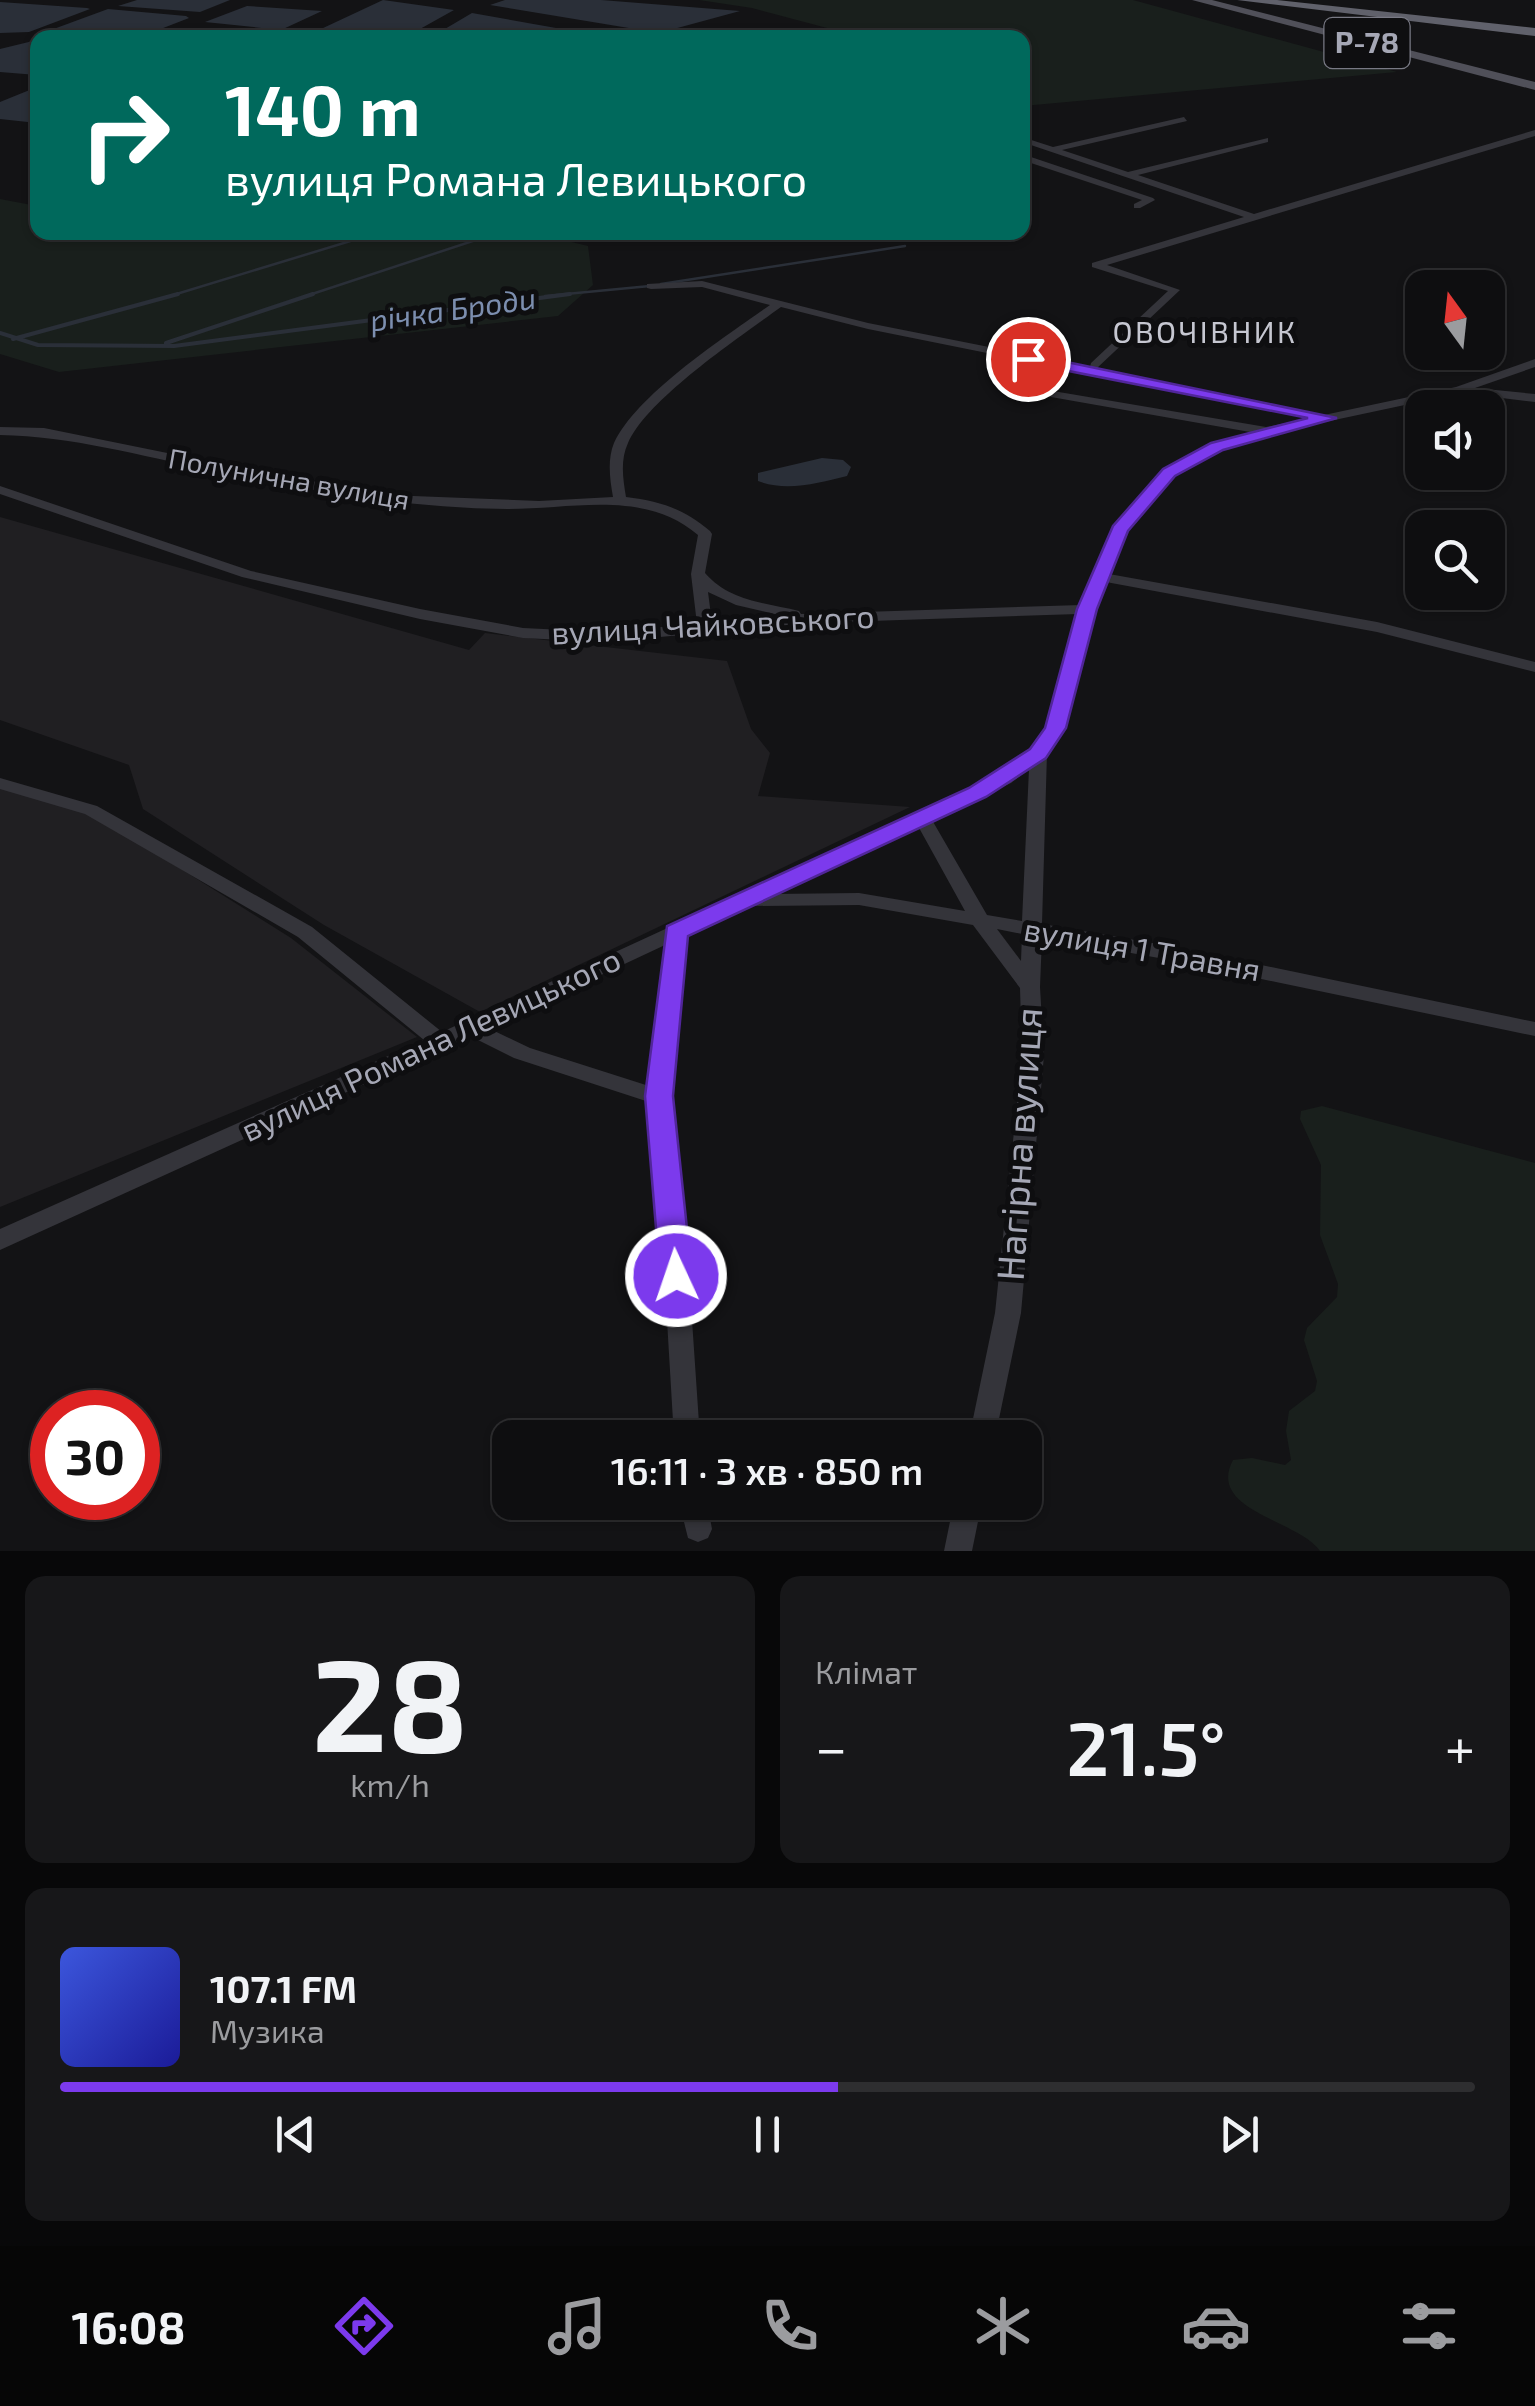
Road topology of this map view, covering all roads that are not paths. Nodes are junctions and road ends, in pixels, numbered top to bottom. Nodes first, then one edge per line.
1 (1198, 0) edge
2 (1246, 6) edge
3 (1342, 11) junction
4 (1299, 26) junction
5 (1535, 32) edge
6 (1535, 86) edge
7 (1184, 119) dead end
8 (1535, 132) edge
9 (1265, 140) dead end
10 (1030, 141) edge
11 (1054, 149) junction
12 (1030, 159) edge
13 (1128, 174) junction
14 (1137, 206) dead end
15 (1253, 217) junction
16 (651, 286) dead end
17 (777, 305) junction
18 (1535, 363) edge
19 (1095, 365) dead end
20 (1459, 390) edge
21 (1051, 394) dead end
22 (1505, 395) edge
23 (1535, 398) edge
24 (1405, 402) edge
25 (1329, 418) junction
26 (0, 431) edge
27 (1266, 432) junction
28 (0, 490) edge
29 (620, 499) junction
30 (698, 574) junction
31 (1100, 577) junction
32 (1087, 609) junction
33 (812, 618) junction
34 (705, 628) junction
35 (1535, 667) edge
36 (1038, 754) junction
37 (0, 782) edge
38 (923, 819) junction
39 (745, 900) junction
40 (981, 922) junction
41 (1034, 930) junction
42 (676, 932) junction
43 (1030, 987) junction
44 (469, 1027) junction
45 (1535, 1029) edge
46 (438, 1040) junction
47 (659, 1096) junction
48 (0, 1240) edge
49 (686, 1420) edge
50 (985, 1420) edge
51 (964, 1520) edge
52 (958, 1551) edge

1 - 2 main road, Р-78
2 - 3 highway
2 - 4 main road, Р-78
3 - 4 highway
3 - 5 highway
4 - 6 main road, Р-78
7 - 11 street
8 - 15 street
9 - 13 street
10 - 11 street
11 - 13 street
12 - 14 street
13 - 15 street
15 - 19 street
16 - 17 street
17 - 25 street
17 - 29 street
18 - 20 street, вулиця Романа Левицького
21 - 27 street
22 - 23 street
24 - 25 street, вулиця Романа Левицького
25 - 27 street, вулиця Романа Левицького
26 - 29 street, Полунична вулиця
27 - 31 street, вулиця Романа Левицького
28 - 34 street, вулиця Чайковського
29 - 30 street, Полунична вулиця
30 - 33 street
30 - 34 street, Полунична вулиця
31 - 32 street, вулиця Романа Левицького
31 - 35 street
32 - 33 street, вулиця Чайковського
32 - 36 street, вулиця Романа Левицького
33 - 34 street, вулиця Чайковського
36 - 38 street, вулиця Романа Левицького
36 - 41 street
37 - 46 street
38 - 39 street, вулиця Романа Левицького
38 - 40 street, Нагірна вулиця
39 - 40 street, вулиця 1 Травня
39 - 42 street, вулиця Романа Левицького
40 - 41 street, вулиця 1 Травня
40 - 43 street, Нагірна вулиця
41 - 43 street
41 - 45 street, вулиця 1 Травня
42 - 44 street, вулиця Романа Левицького
42 - 47 street
43 - 50 street, Нагірна вулиця
44 - 46 street, вулиця Романа Левицького
44 - 47 street
46 - 48 street, вулиця Романа Левицького
47 - 49 street
51 - 52 street

